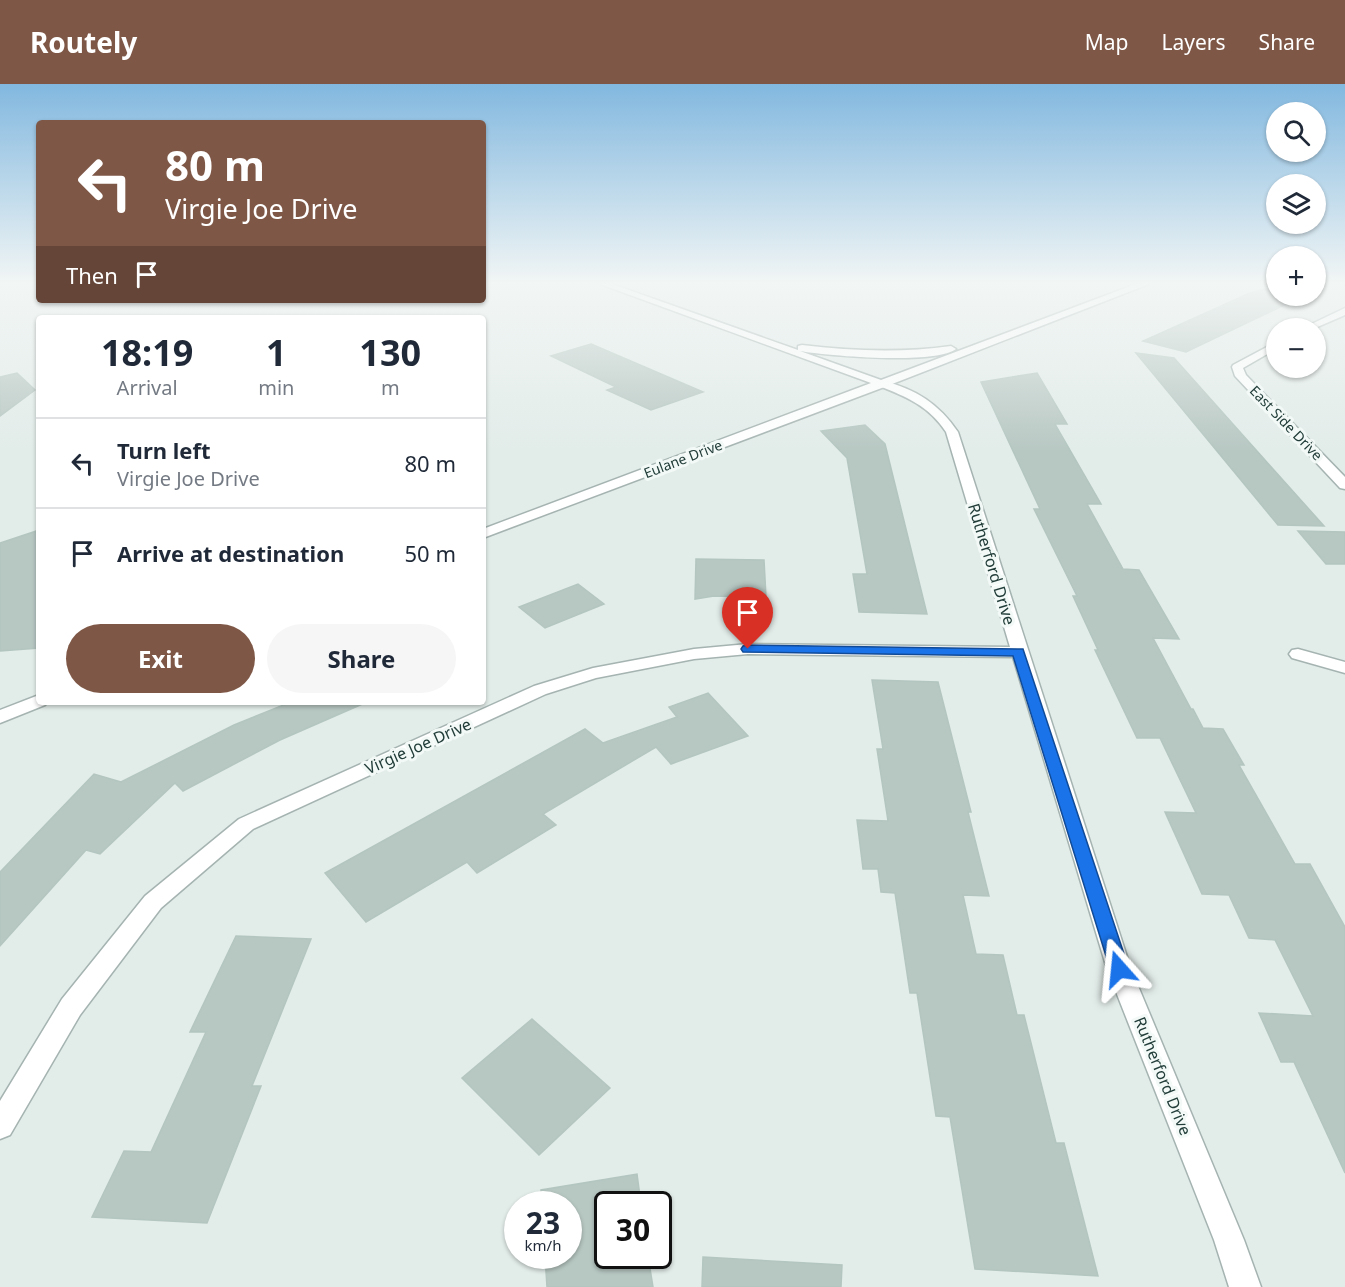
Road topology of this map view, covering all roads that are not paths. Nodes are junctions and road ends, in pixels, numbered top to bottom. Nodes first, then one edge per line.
1 (757, 340) edge
2 (763, 340) edge
3 (995, 340) edge
4 (985, 344) junction
5 (1266, 351) edge
6 (883, 384) junction
7 (1345, 485) edge
8 (486, 533) edge
9 (1019, 652) junction
10 (1298, 654) dead end
11 (1345, 668) edge
12 (36, 702) edge
13 (0, 717) edge
14 (0, 1126) edge
15 (1245, 1287) edge

1 - 6 street, Rutherford Drive
2 - 4 street
3 - 4 street
4 - 6 street, Eulane Drive
5 - 7 street, East Side Drive
6 - 8 street, Eulane Drive
6 - 9 street, Rutherford Drive
9 - 14 street, Virgie Joe Drive
9 - 15 street, Rutherford Drive
10 - 11 street
12 - 13 street

